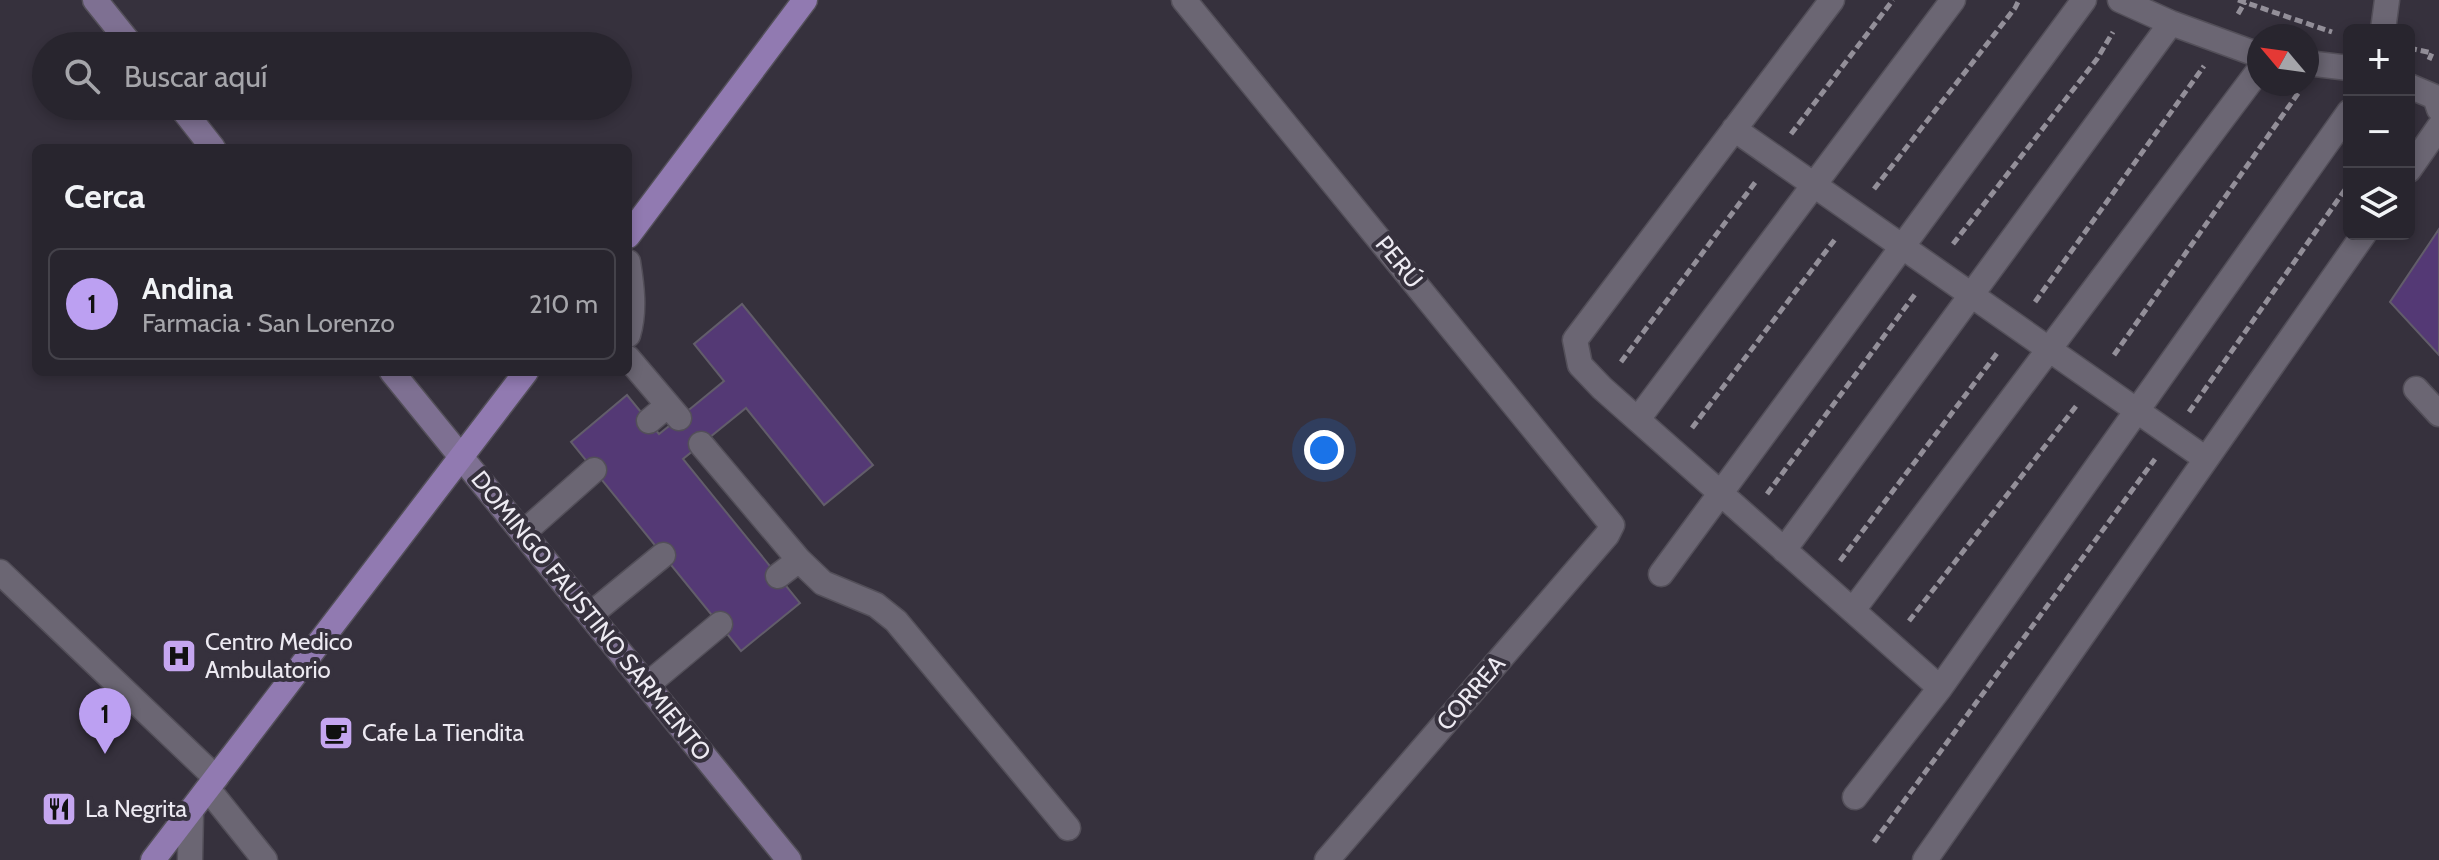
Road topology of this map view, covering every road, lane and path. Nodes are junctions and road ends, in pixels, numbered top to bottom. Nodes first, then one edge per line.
1 (95, 0) edge
2 (805, 0) edge
3 (1184, 0) edge
4 (1832, 0) edge
5 (1893, 0) edge
6 (1953, 0) edge
7 (2084, 0) edge
8 (2120, 0) edge
9 (2387, 0) edge
10 (2242, 1) edge
11 (2171, 23) junction
12 (2384, 24) edge
13 (121, 32) edge
14 (2336, 33) dead end
15 (2222, 41) junction
16 (2247, 50) edge
17 (2319, 64) edge
18 (2343, 67) edge
19 (2247, 86) edge
20 (2415, 89) edge
21 (2439, 109) edge
22 (191, 120) edge
23 (2343, 120) edge
24 (2439, 127) edge
25 (1734, 129) junction
26 (210, 144) edge
27 (1774, 157) junction
28 (2410, 168) edge
29 (1814, 185) junction
30 (2343, 193) edge
31 (632, 231) edge
32 (2360, 240) edge
33 (1903, 247) junction
34 (632, 288) edge
35 (1971, 294) junction
36 (632, 323) edge
37 (2017, 327) junction
38 (2049, 350) junction
39 (632, 363) edge
40 (395, 376) edge
41 (523, 376) edge
42 (1602, 388) junction
43 (2416, 389) dead end
44 (2137, 410) junction
45 (2439, 414) edge
46 (1638, 419) junction
47 (649, 421) dead end
48 (2172, 435) junction
49 (701, 444) dead end
50 (461, 458) junction
51 (2206, 459) junction
52 (594, 470) dead end
53 (1722, 493) junction
54 (1612, 525) joint
55 (523, 533) junction
56 (1784, 550) junction
57 (663, 555) dead end
58 (799, 560) junction
59 (0, 572) edge
60 (1661, 574) dead end
61 (778, 576) dead end
62 (1823, 584) junction
63 (1853, 610) junction
64 (590, 615) junction
65 (720, 624) dead end
66 (647, 685) junction
67 (1940, 688) junction
68 (212, 784) junction
69 (1855, 797) dead end
70 (191, 812) junction
71 (1068, 828) dead end
72 (1874, 842) dead end
73 (153, 860) edge
74 (190, 860) edge
75 (265, 860) edge
76 (789, 860) edge
77 (1327, 860) edge
78 (1925, 860) edge

1 - 13 main road
2 - 31 main road
3 - 54 street, PERÚ
4 - 25 street
5 - 27 path
6 - 29 street
7 - 33 street
8 - 11 street
9 - 12 street
10 - 14 path
10 - 15 path
11 - 15 street
11 - 35 street
15 - 16 street
15 - 37 path
17 - 18 street
19 - 38 street
20 - 21 street
22 - 26 main road
23 - 44 street
24 - 28 street
25 - 27 street
25 - 42 street
27 - 29 street
27 - 42 path
29 - 33 street
29 - 46 street
30 - 48 path
32 - 51 street
33 - 35 street
33 - 53 street
34 - 36 street
35 - 37 street
35 - 56 street
37 - 38 street
37 - 62 path
38 - 44 street
38 - 63 street
39 - 47 street
40 - 50 main road, DOMINGO FAUSTINO SARMIENTO
41 - 50 main road
42 - 46 street
43 - 45 street
44 - 48 street
44 - 67 street
46 - 53 street
48 - 51 street
48 - 72 path
49 - 58 street
50 - 55 main road, DOMINGO FAUSTINO SARMIENTO
50 - 68 main road
51 - 78 street
52 - 55 street
53 - 56 street
53 - 60 street
54 - 77 street, CORREA
55 - 64 main road, DOMINGO FAUSTINO SARMIENTO
56 - 62 street
57 - 64 street
58 - 61 street
58 - 71 street
59 - 68 street
62 - 63 street
63 - 67 street
64 - 66 main road, DOMINGO FAUSTINO SARMIENTO
65 - 66 street
66 - 76 main road, DOMINGO FAUSTINO SARMIENTO
67 - 69 street
68 - 70 main road
68 - 75 street
70 - 73 main road
70 - 74 street

